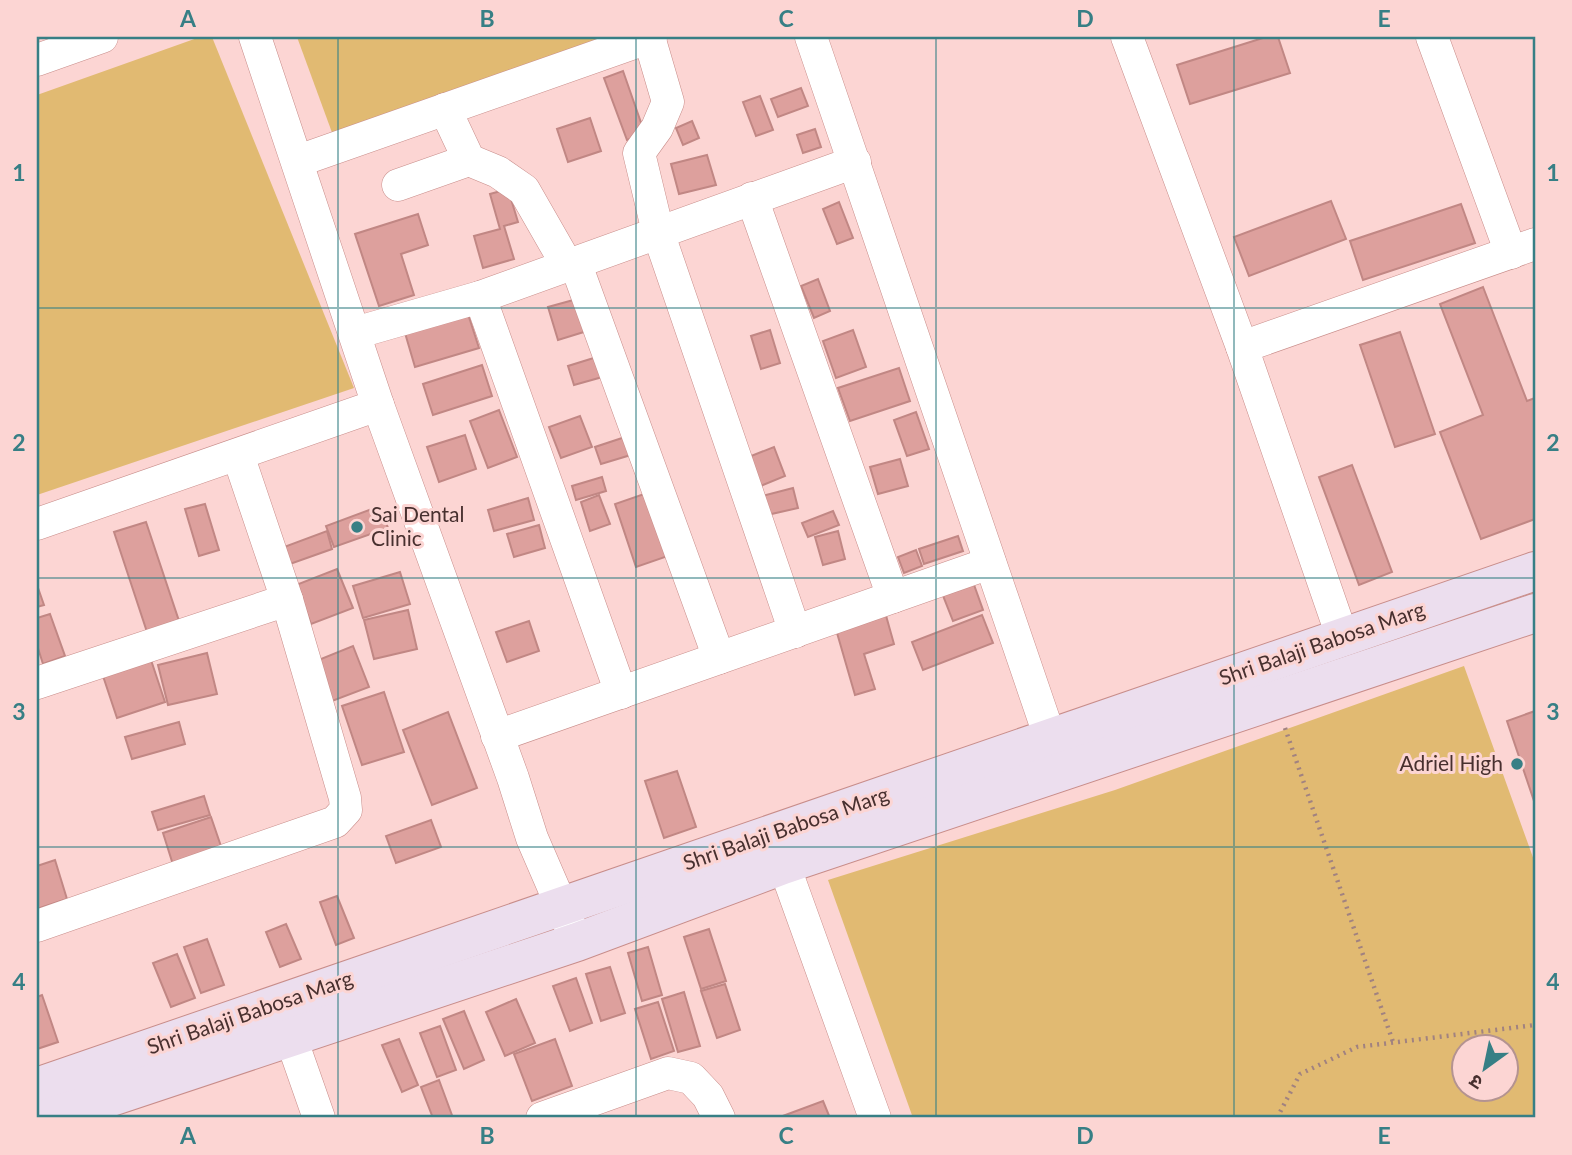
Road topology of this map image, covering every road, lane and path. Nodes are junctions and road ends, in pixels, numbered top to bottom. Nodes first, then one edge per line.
1 (102, 37) edge
2 (255, 37) edge
3 (650, 37) edge
4 (811, 37) edge
5 (1128, 37) edge
6 (1432, 37) edge
7 (37, 60) edge
8 (445, 109) junction
9 (469, 160) junction
10 (298, 161) junction
11 (855, 162) junction
12 (398, 185) dead end
13 (752, 198) junction
14 (657, 232) junction
15 (1523, 248) edge
16 (571, 263) junction
17 (480, 297) junction
18 (355, 333) junction
19 (1242, 347) junction
20 (378, 405) junction
21 (238, 455) junction
22 (37, 524) edge
23 (990, 563) junction
24 (1535, 571) edge
25 (893, 597) junction
26 (287, 600) junction
27 (1535, 612) edge
28 (795, 632) junction
29 (1342, 636) junction
30 (719, 658) junction
31 (37, 683) edge
32 (621, 693) junction
33 (1276, 701) junction
34 (497, 736) junction
35 (1056, 755) junction
36 (778, 849) junction
37 (561, 904) junction
38 (37, 926) edge
39 (578, 942) junction
40 (1535, 1025) edge
41 (291, 1038) junction
42 (1393, 1042) junction
43 (37, 1087) edge
44 (93, 1111) edge
45 (48, 1118) edge
46 (319, 1118) edge
47 (542, 1118) edge
48 (719, 1118) edge
49 (875, 1118) edge
50 (1277, 1118) edge

1 - 7 street
2 - 10 street
3 - 8 street
3 - 14 street
4 - 11 street
5 - 19 street
6 - 15 street
8 - 9 street
8 - 10 street
9 - 12 street
9 - 16 street
10 - 18 street
11 - 13 street
11 - 23 street
13 - 14 street
13 - 25 street
14 - 16 street
14 - 28 street
15 - 19 street
16 - 17 street
16 - 30 street
17 - 18 street
17 - 32 street
18 - 20 street
19 - 29 street
20 - 21 street
20 - 34 street
21 - 22 street
21 - 26 street
23 - 25 street
23 - 35 street
24 - 29 street, Shri Balaji Babosa Marg
25 - 28 street
26 - 31 street
26 - 38 street
27 - 33 street, Shri Balaji Babosa Marg
28 - 30 street
29 - 35 street, Shri Balaji Babosa Marg
30 - 32 street
32 - 34 street
33 - 35 street, Shri Balaji Babosa Marg
33 - 42 path
34 - 37 street
35 - 36 street, Shri Balaji Babosa Marg
36 - 37 street, Shri Balaji Babosa Marg
36 - 39 street, Shri Balaji Babosa Marg
36 - 49 street
37 - 39 street
37 - 43 street, Shri Balaji Babosa Marg
39 - 41 street, Shri Balaji Babosa Marg
40 - 42 path
41 - 44 street, Shri Balaji Babosa Marg
41 - 46 street
42 - 50 path
44 - 45 street, Shri Balaji Babosa Marg
47 - 48 street

